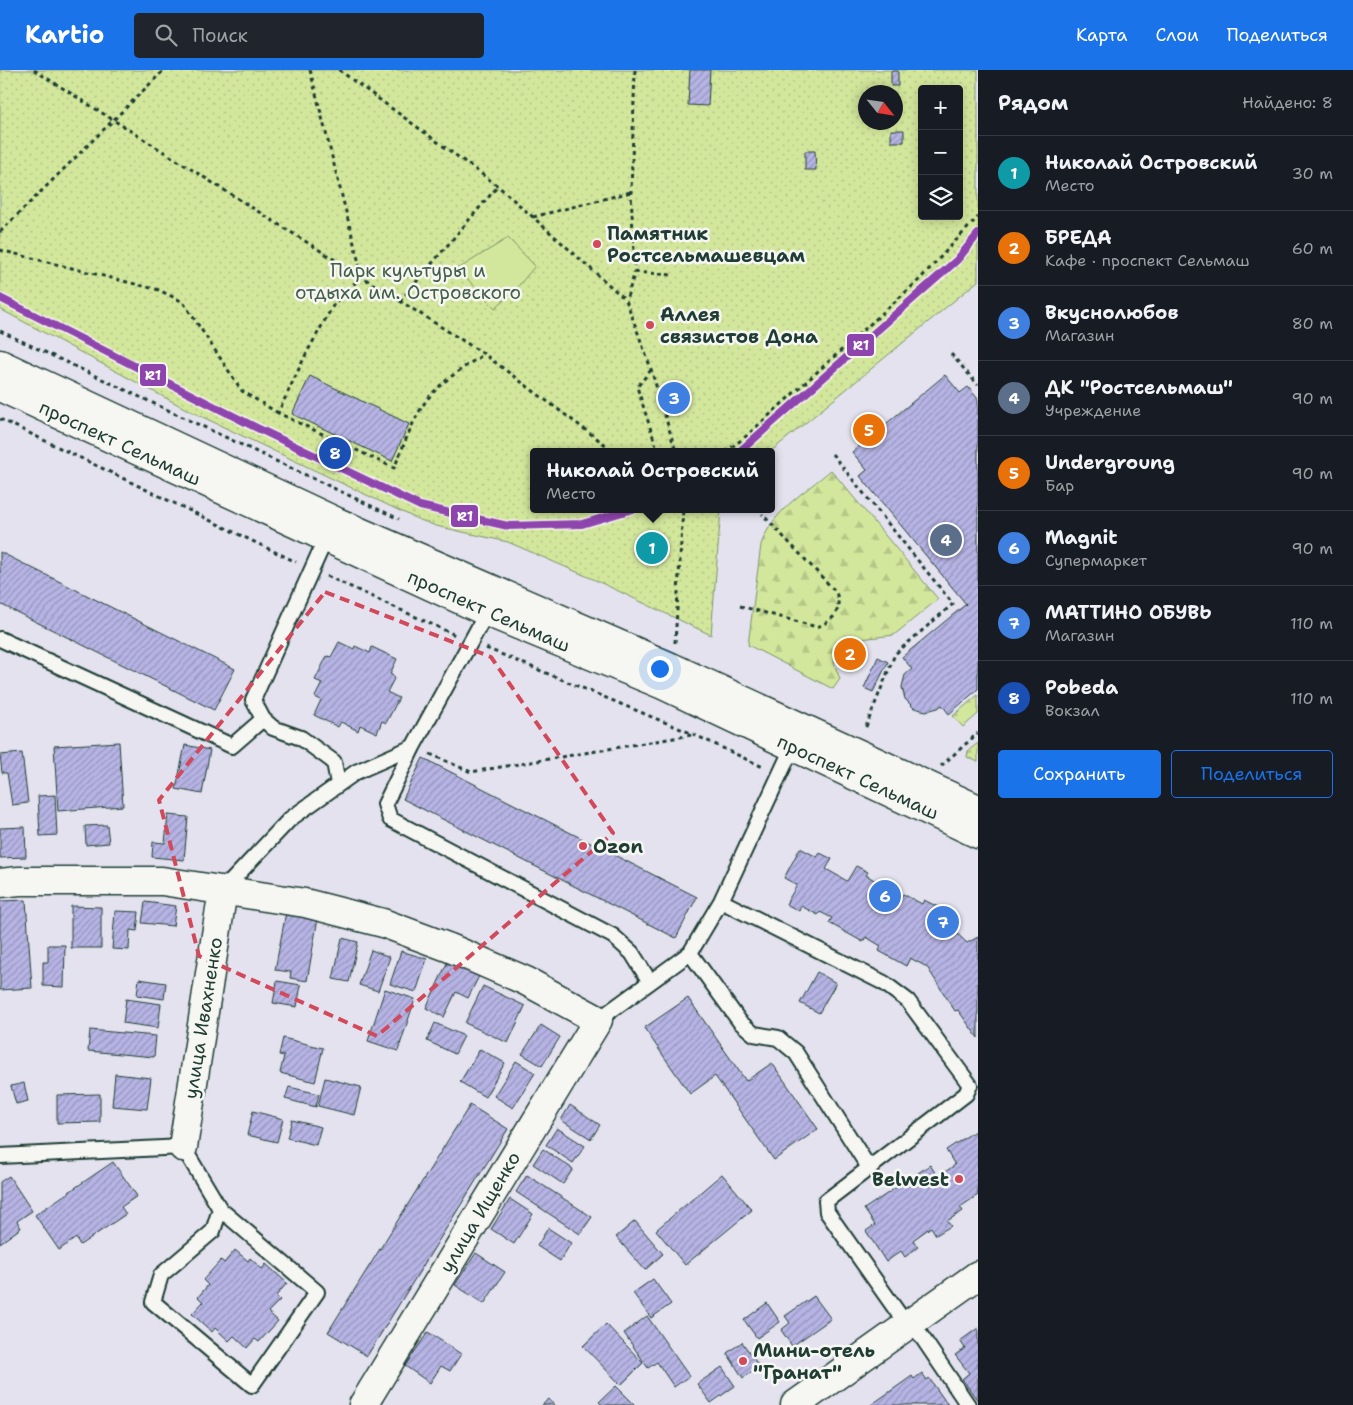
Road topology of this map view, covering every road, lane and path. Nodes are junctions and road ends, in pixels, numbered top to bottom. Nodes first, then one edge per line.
1 (34, 70) edge
2 (164, 70) edge
3 (310, 70) edge
4 (339, 70) edge
5 (635, 70) edge
6 (112, 119) junction
7 (498, 186) junction
8 (630, 192) junction
9 (978, 216) edge
10 (533, 217) junction
11 (0, 232) edge
12 (0, 250) edge
13 (634, 272) junction
14 (672, 275) dead end
15 (362, 276) junction
16 (626, 300) junction
17 (400, 301) junction
18 (484, 354) junction
19 (951, 354) dead end
20 (0, 364) edge
21 (652, 369) junction
22 (978, 385) edge
23 (0, 387) edge
24 (278, 413) junction
25 (0, 419) edge
26 (610, 448) edge
27 (657, 448) edge
28 (675, 448) edge
29 (730, 448) edge
30 (832, 454) dead end
31 (683, 513) edge
32 (762, 514) dead end
33 (326, 538) junction
34 (312, 570) junction
35 (740, 606) dead end
36 (487, 612) junction
37 (0, 639) edge
38 (470, 641) junction
39 (671, 667) junction
40 (263, 719) junction
41 (864, 730) dead end
42 (978, 733) edge
43 (693, 734) junction
44 (793, 746) junction
45 (413, 747) junction
46 (933, 772) dead end
47 (779, 775) junction
48 (338, 784) junction
49 (978, 809) edge
50 (978, 834) edge
51 (0, 883) edge
52 (224, 890) junction
53 (721, 901) junction
54 (690, 953) junction
55 (650, 982) junction
56 (598, 1020) junction
57 (182, 1146) junction
58 (0, 1156) edge
59 (870, 1168) junction
60 (220, 1209) junction
61 (978, 1275) edge
62 (908, 1323) junction
63 (363, 1405) edge
64 (795, 1405) edge
65 (968, 1405) edge

1 - 6 path
2 - 6 path
3 - 15 path
4 - 7 path
5 - 8 path
6 - 11 path
6 - 15 path
7 - 10 path
7 - 17 path
8 - 10 path
8 - 13 path
9 - 29 path
10 - 16 path
12 - 24 path
13 - 14 path
13 - 16 path
15 - 17 path
15 - 24 path
16 - 21 path
17 - 18 path
18 - 24 path
18 - 26 path
19 - 22 path
20 - 39 main road, проспект Сельмаш
21 - 27 path
21 - 28 path
23 - 33 main road, проспект Сельмаш
25 - 34 path
30 - 41 path
31 - 39 path
32 - 35 path
33 - 34 lane
33 - 36 main road, проспект Сельмаш
34 - 38 path
34 - 40 lane
36 - 38 lane
36 - 44 main road, проспект Сельмаш
37 - 40 lane
38 - 43 path
38 - 45 lane
39 - 49 main road, проспект Сельмаш
40 - 48 lane
42 - 46 path
43 - 45 path
43 - 47 path
44 - 47 lane
44 - 50 main road, проспект Сельмаш
45 - 48 lane
45 - 55 lane
47 - 53 lane
48 - 52 lane
51 - 52 main road
52 - 56 main road
52 - 57 main road, улица Ивахненко
53 - 54 lane
53 - 59 lane
54 - 55 lane
54 - 59 lane
55 - 56 lane
56 - 63 main road, улица Ищенко
57 - 58 lane
57 - 60 lane
59 - 62 lane
60 - 60 lane
61 - 62 main road
62 - 64 main road
62 - 65 lane

